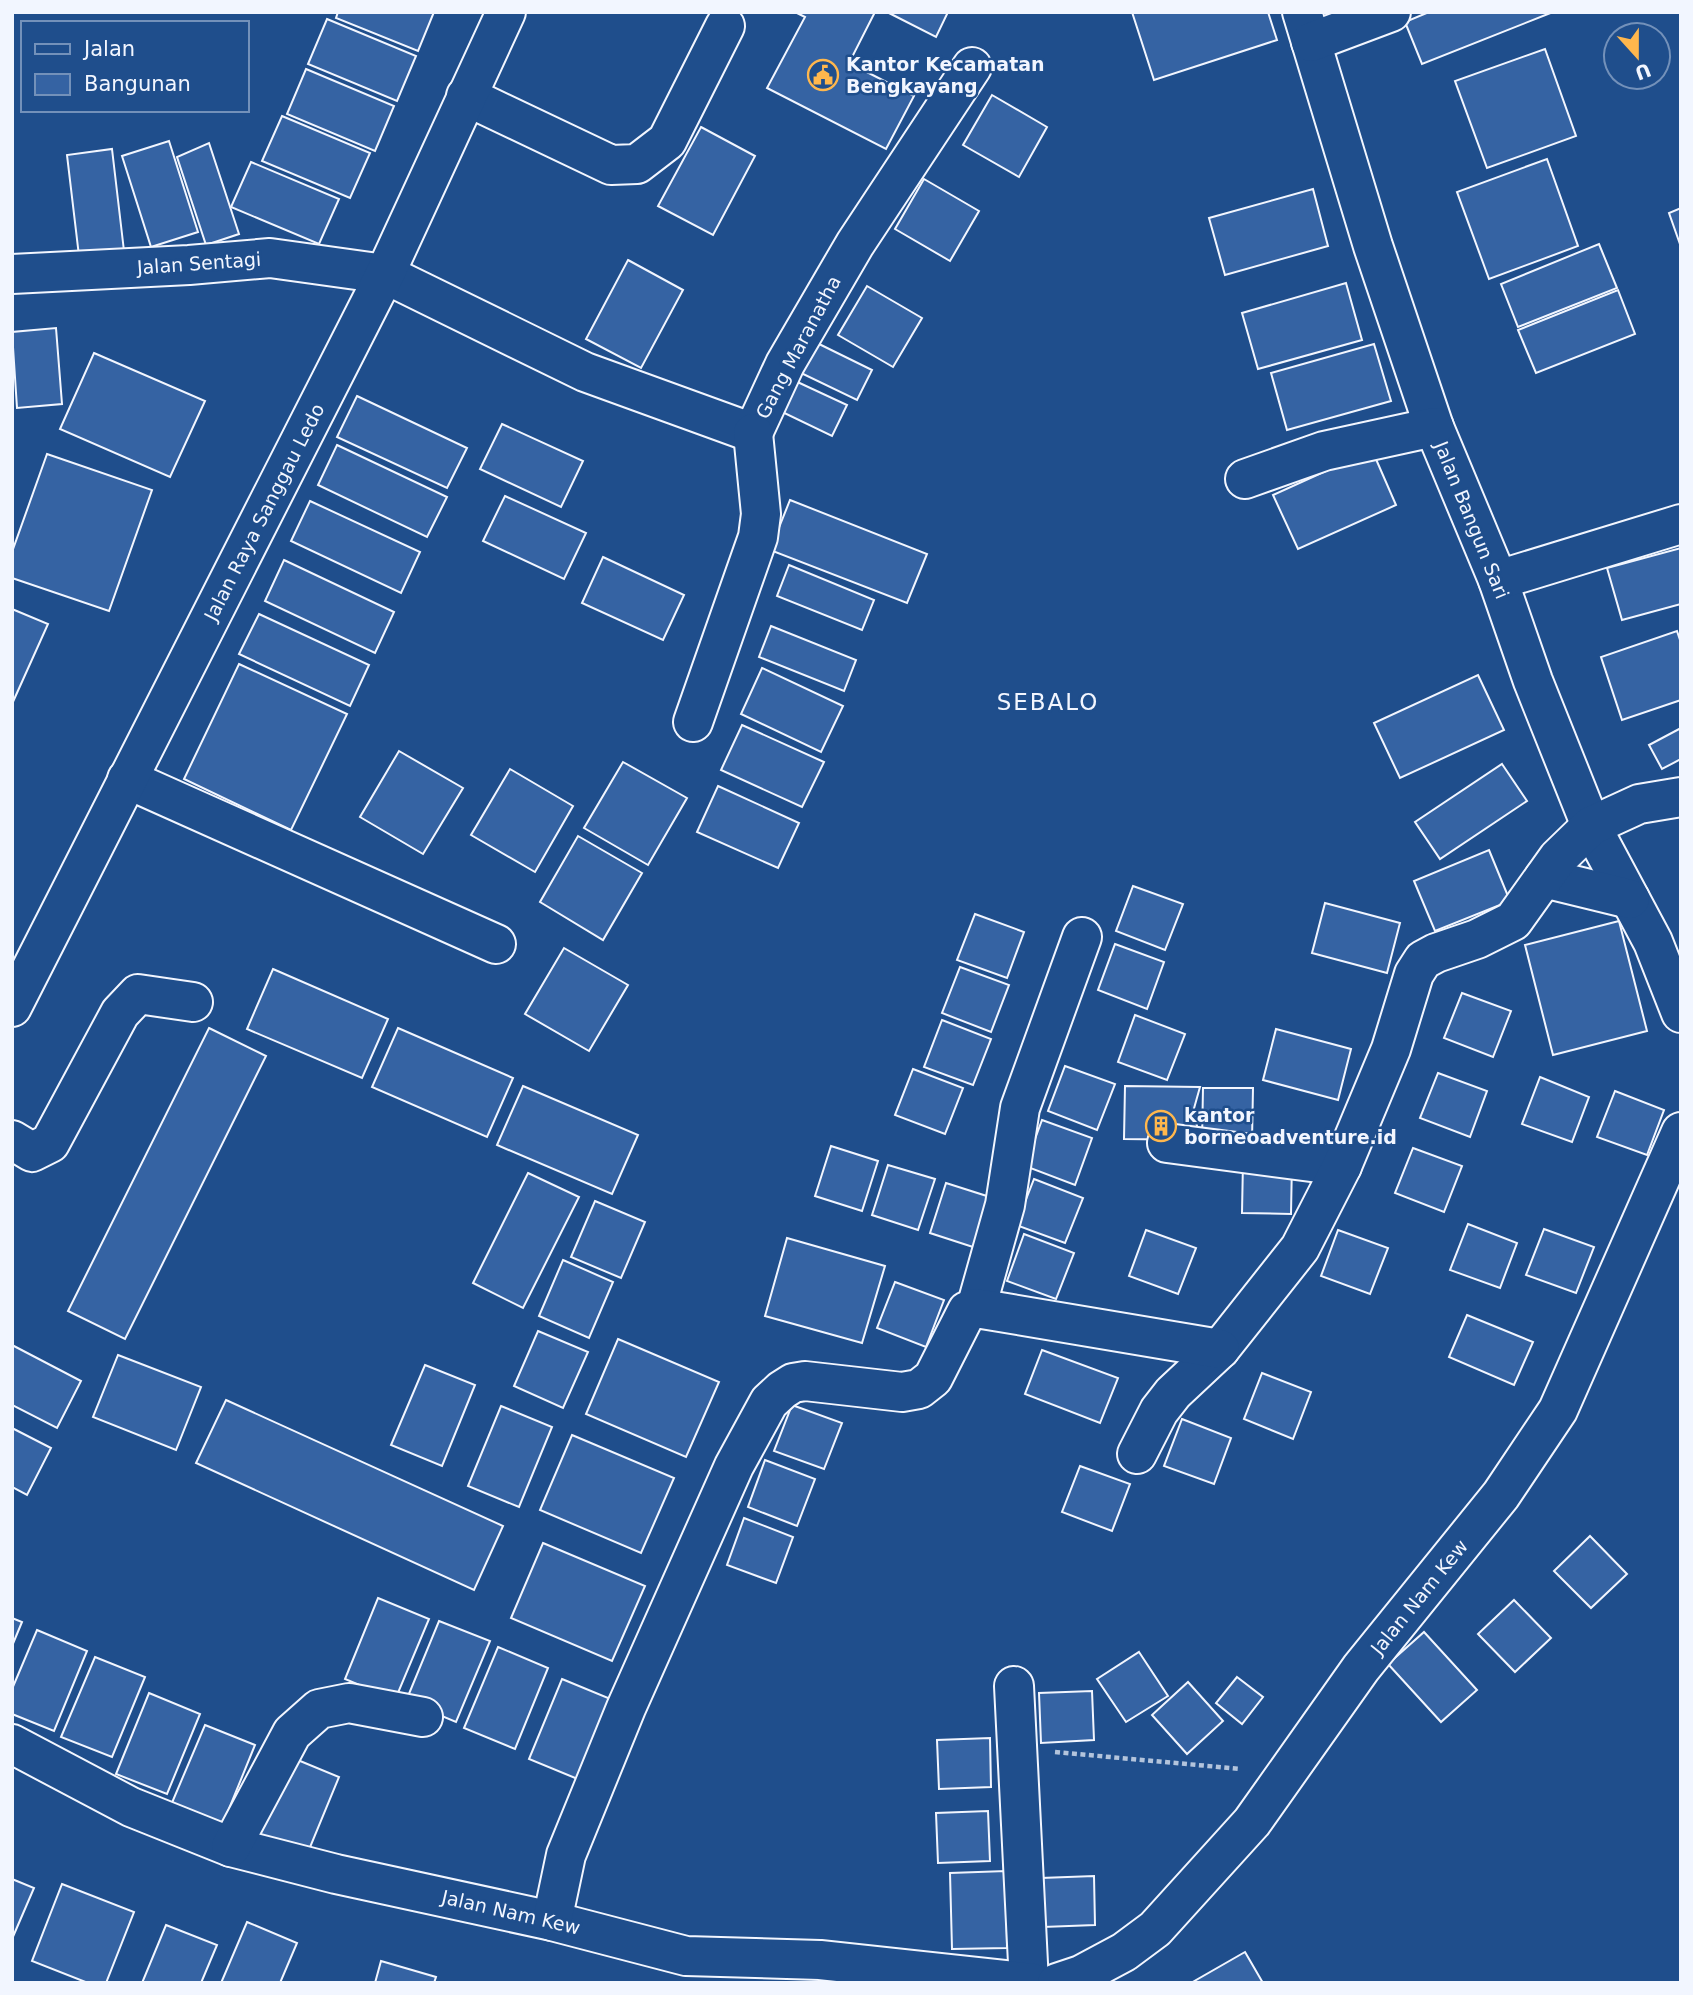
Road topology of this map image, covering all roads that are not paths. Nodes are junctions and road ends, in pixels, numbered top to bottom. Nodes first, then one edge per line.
1 (506, 12) edge
2 (1391, 12) edge
3 (724, 26) dead end
4 (1307, 27) edge
5 (972, 67) dead end
6 (466, 96) junction
7 (12, 274) edge
8 (385, 274) junction
9 (1434, 426) junction
10 (752, 433) junction
11 (1245, 479) dead end
12 (1681, 524) edge
13 (1498, 580) junction
14 (693, 722) dead end
15 (127, 779) junction
16 (1681, 797) edge
17 (1591, 825) junction
18 (1544, 878) junction
19 (1630, 899) junction
20 (1082, 937) dead end
21 (496, 944) dead end
22 (193, 1002) dead end
23 (12, 1007) edge
24 (1681, 1013) edge
25 (1681, 1132) edge
26 (12, 1140) edge
27 (1167, 1143) dead end
28 (1342, 1166) junction
29 (976, 1308) junction
30 (1220, 1349) junction
31 (1137, 1454) dead end
32 (1014, 1686) dead end
33 (423, 1717) dead end
34 (12, 1744) edge
35 (231, 1847) junction
36 (552, 1921) junction
37 (685, 1969) edge
38 (1031, 1983) edge
39 (1057, 1983) edge

1 - 6 main road, Jalan Raya Sanggau Ledo
2 - 4 main road
3 - 6 main road
4 - 9 main road, Jalan Bangun Sari
5 - 10 main road, Gang Maranatha
6 - 8 main road, Jalan Raya Sanggau Ledo
7 - 8 main road, Jalan Sentagi
8 - 10 main road, Gang Maranatha
8 - 15 main road, Jalan Raya Sanggau Ledo
9 - 11 main road
9 - 13 main road, Jalan Bangun Sari
10 - 14 main road
12 - 13 main road
13 - 17 main road, Jalan Bangun Sari
15 - 21 main road
15 - 23 main road, Jalan Raya Sanggau Ledo
16 - 17 main road
17 - 18 main road
17 - 19 main road, Jalan Bangun Sari
18 - 19 main road
18 - 28 main road
19 - 24 main road, Jalan Bangun Sari
20 - 29 main road
22 - 26 main road
25 - 39 main road, Jalan Nam Kew
27 - 28 main road
28 - 30 main road
29 - 30 main road
29 - 36 main road
30 - 31 main road
32 - 38 main road
33 - 35 main road
34 - 35 main road, Jalan Nam Kew
35 - 36 main road, Jalan Nam Kew
36 - 37 main road, Jalan Nam Kew
37 - 38 main road, Jalan Nam Kew

